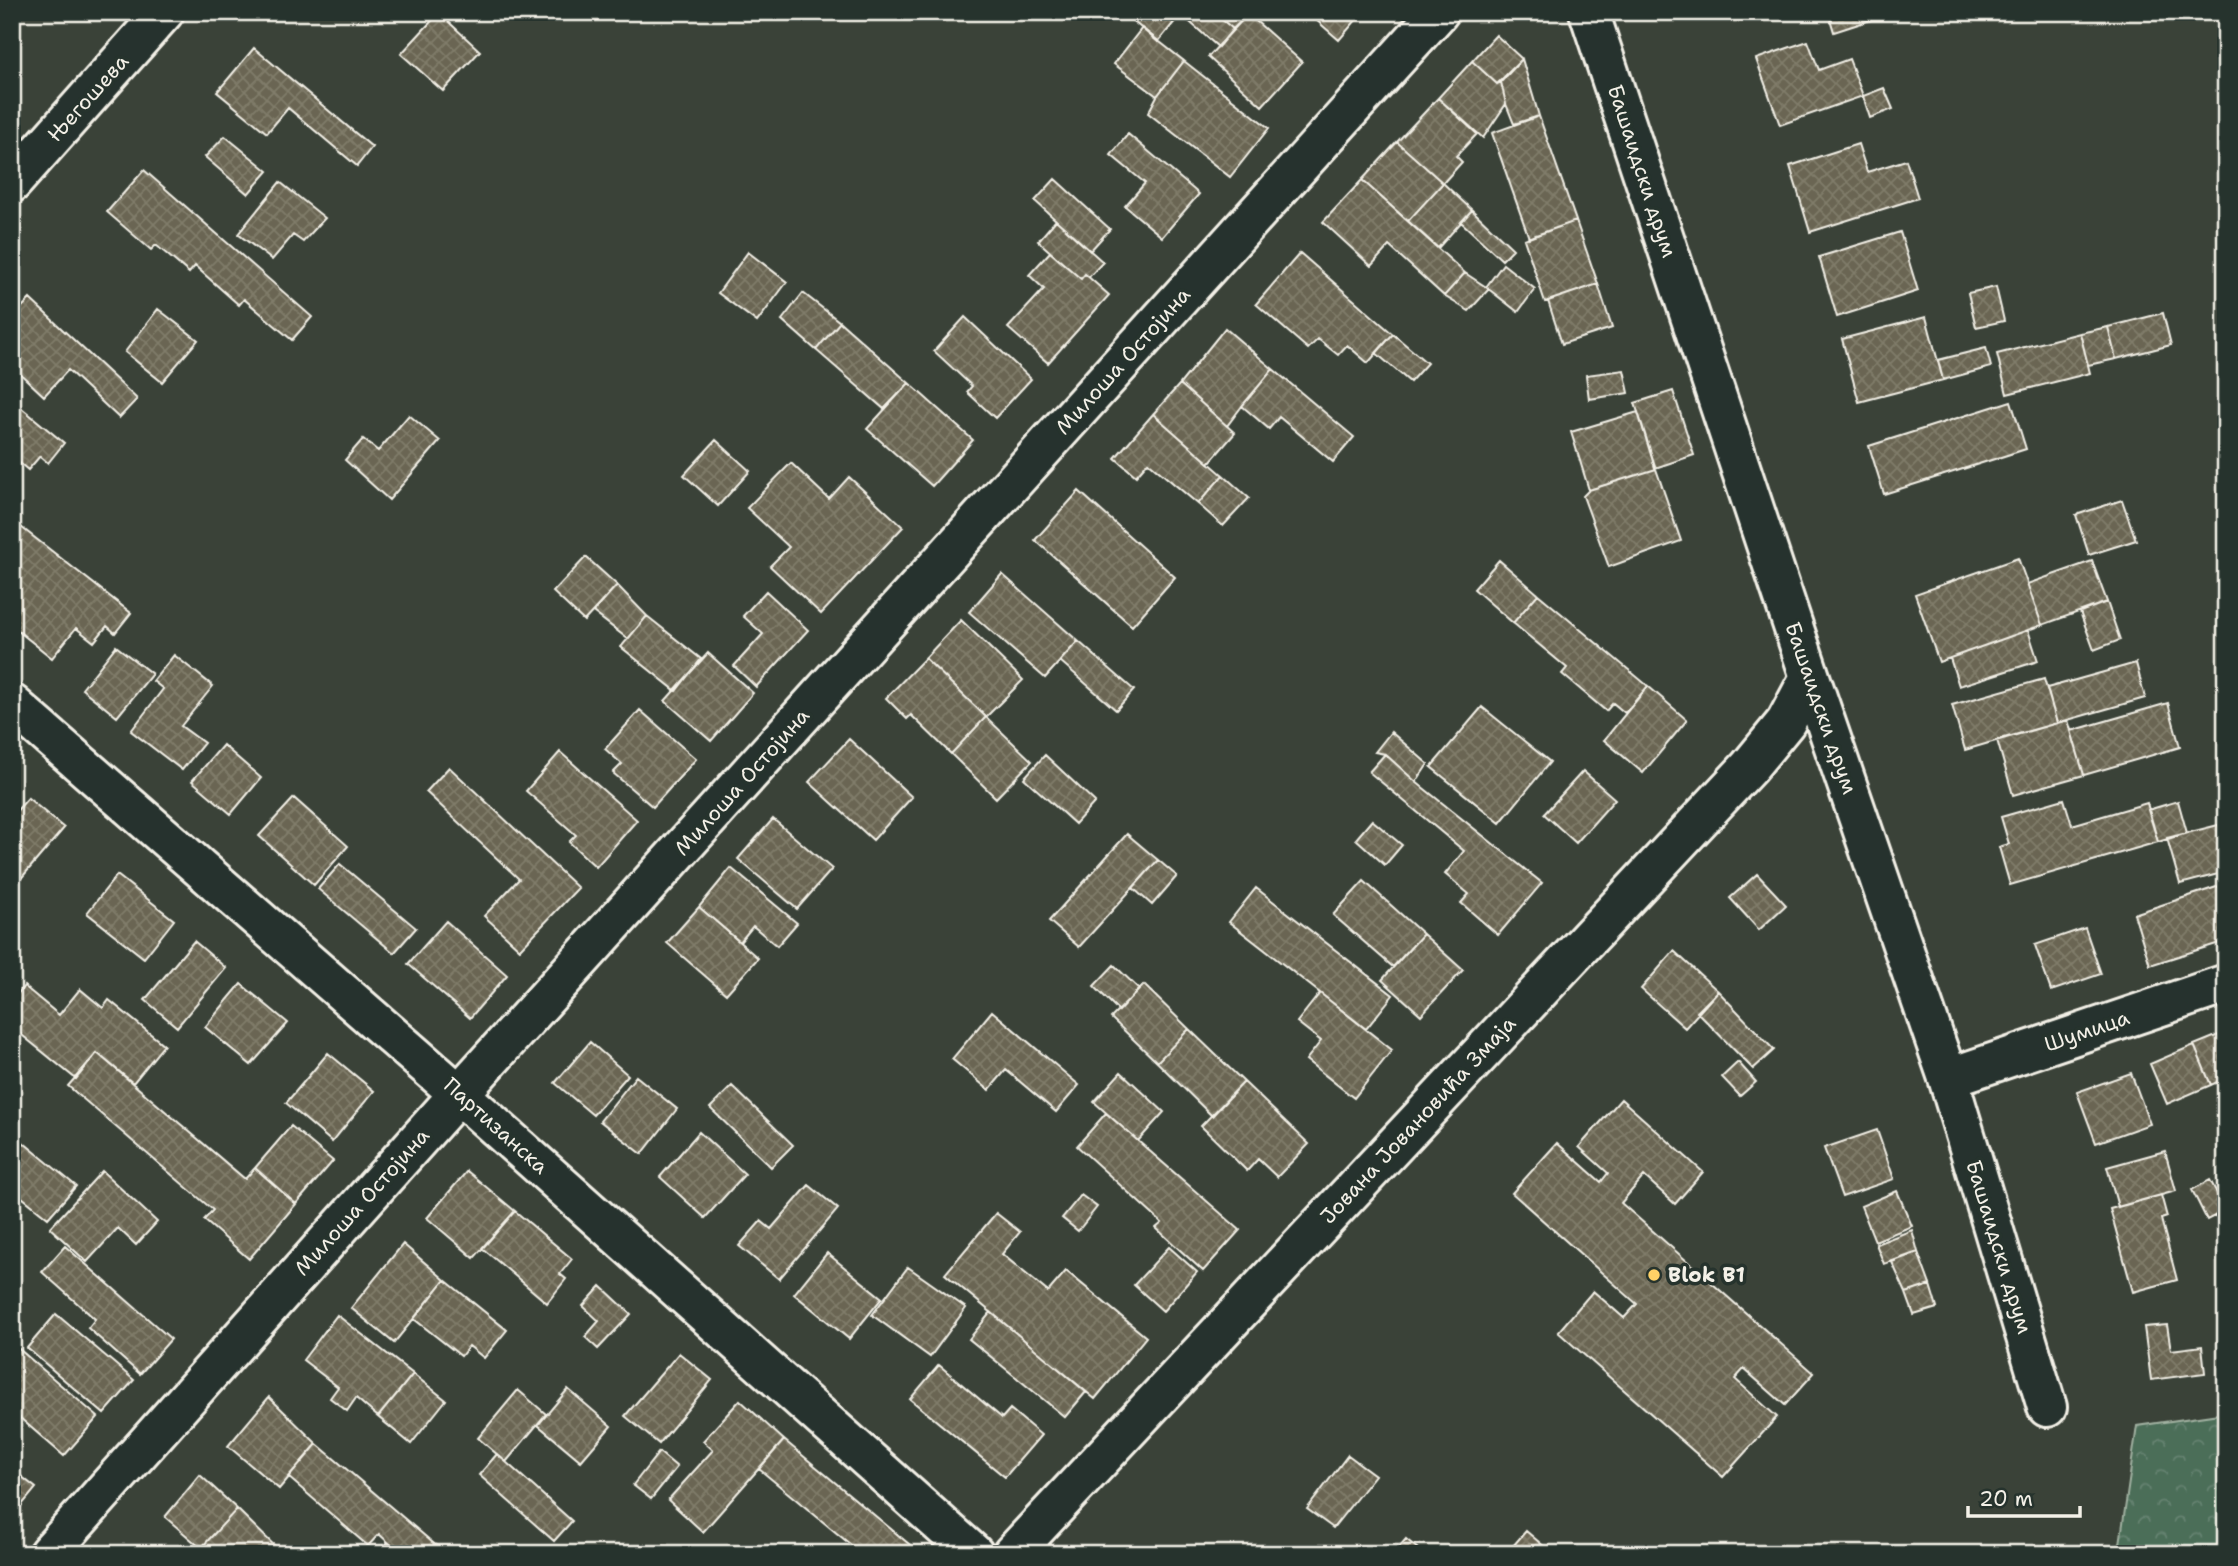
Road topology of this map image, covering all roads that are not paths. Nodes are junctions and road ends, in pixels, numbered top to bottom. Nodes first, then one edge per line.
1 (164, 12) edge
2 (1439, 12) edge
3 (1589, 12) edge
4 (12, 183) edge
5 (1810, 677) junction
6 (12, 704) edge
7 (2226, 984) edge
8 (1948, 1078) junction
9 (459, 1094) junction
10 (2047, 1407) dead end
11 (48, 1554) edge
12 (974, 1554) edge
13 (1012, 1554) edge

1 - 4 street, Његошева
2 - 9 street, Милоша Остојина
3 - 5 street, Башаидски друм
5 - 8 street, Башаидски друм
5 - 13 street, Јована Јовановића Змаја
6 - 9 street, Партизанска
7 - 8 street, Шумица
8 - 10 street, Башаидски друм
9 - 11 street, Милоша Остојина
9 - 12 street, Партизанска

